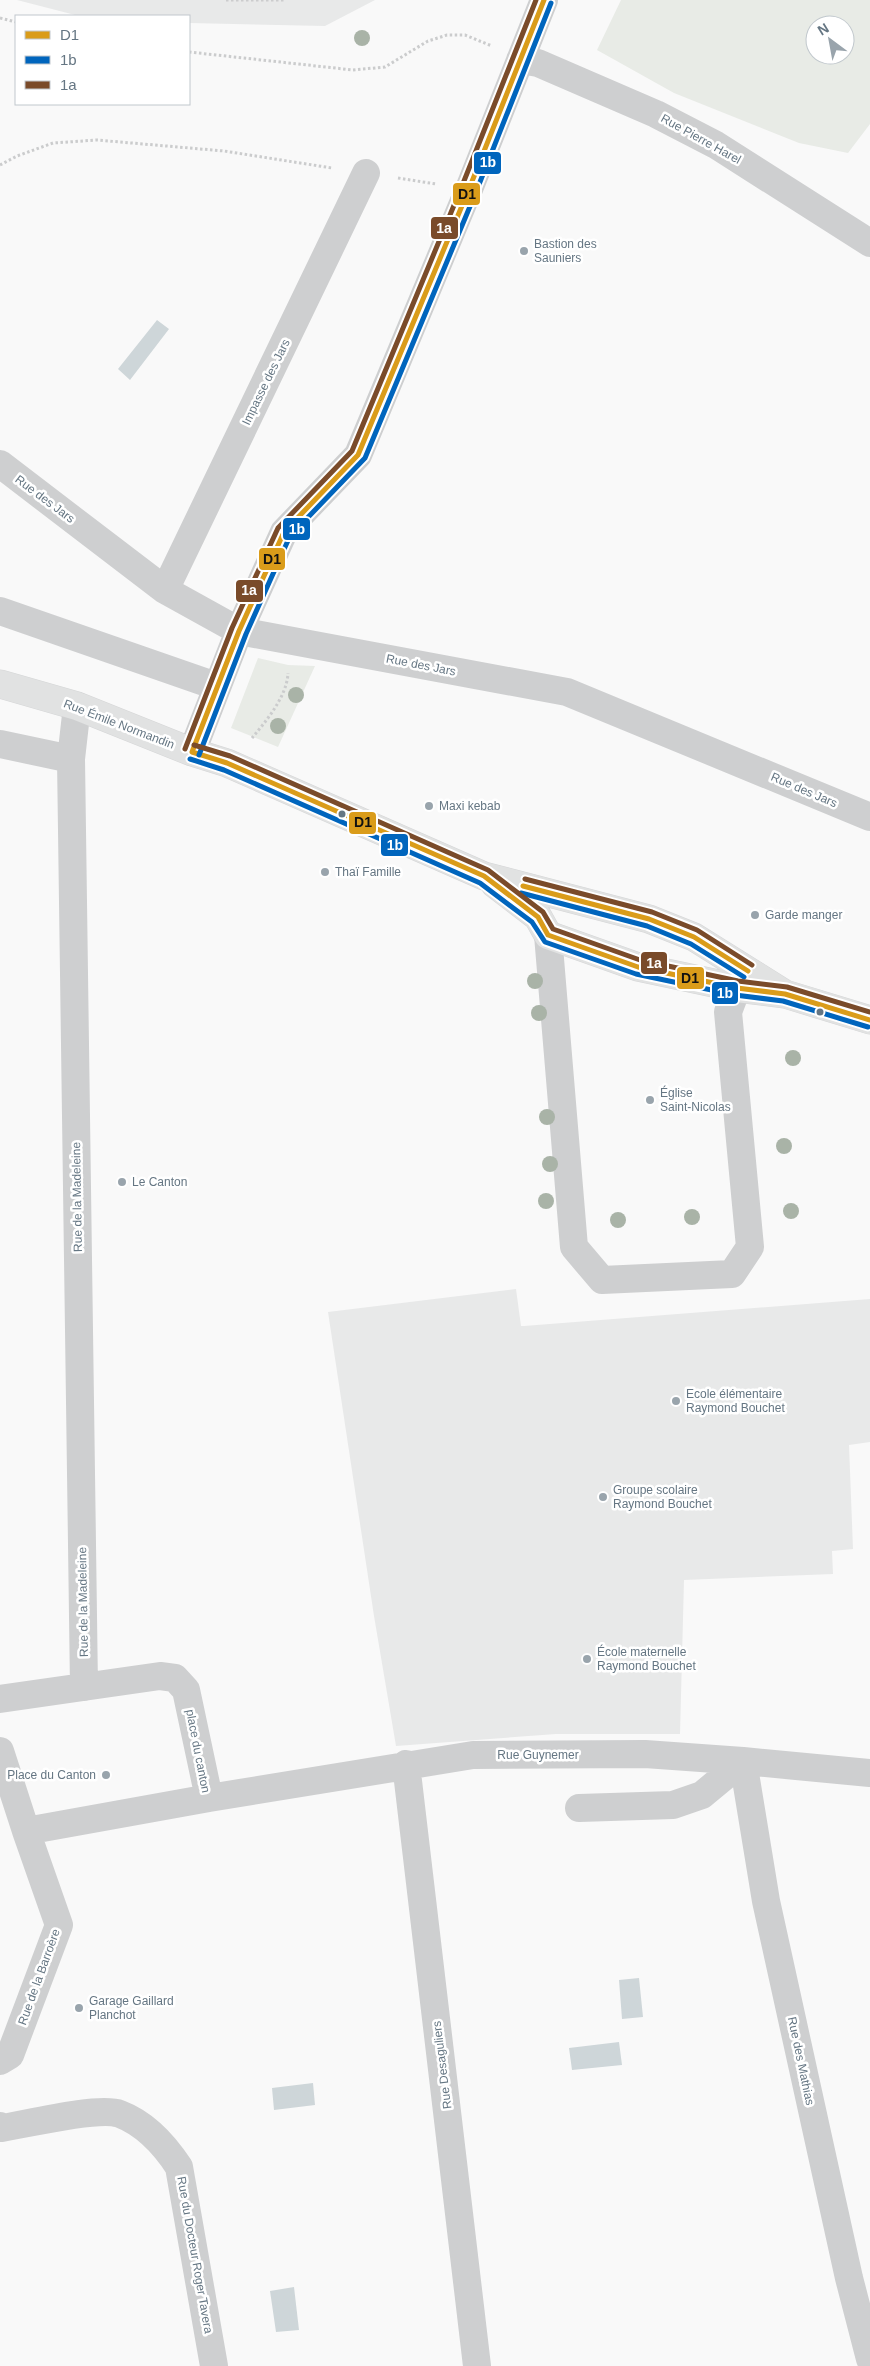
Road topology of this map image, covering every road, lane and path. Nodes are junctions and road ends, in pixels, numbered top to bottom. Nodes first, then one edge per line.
1 (226, 0) edge
2 (285, 0) edge
3 (544, 0) edge
4 (0, 18) edge
5 (15, 22) edge
6 (190, 52) edge
7 (520, 60) junction
8 (0, 165) edge
9 (366, 173) junction
10 (469, 189) junction
11 (870, 243) edge
12 (0, 464) edge
13 (166, 590) junction
14 (0, 611) edge
15 (238, 631) junction
16 (274, 637) junction
17 (0, 684) edge
18 (216, 686) junction
19 (77, 706) junction
20 (0, 744) edge
21 (192, 752) junction
22 (71, 759) junction
23 (227, 763) junction
24 (870, 817) edge
25 (484, 876) junction
26 (548, 935) junction
27 (737, 988) junction
28 (785, 994) junction
29 (870, 1020) edge
30 (84, 1687) junction
31 (0, 1699) edge
32 (0, 1751) edge
33 (743, 1761) junction
34 (406, 1764) junction
35 (870, 1773) edge
36 (209, 1798) junction
37 (579, 1808) dead end
38 (26, 1831) junction
39 (0, 2061) edge
40 (0, 2126) edge
41 (870, 2359) edge
42 (214, 2366) edge
43 (477, 2366) edge

1 - 2 path
3 - 7 street
4 - 5 path
6 - 7 path
7 - 10 street
7 - 11 street, Rue Pierre Harel
8 - 9 path
9 - 10 path
9 - 13 street, Impasse des Jars
10 - 15 street
12 - 13 street, Rue des Jars
13 - 15 street, Rue des Jars
14 - 18 street
15 - 16 street, Rue des Jars
15 - 18 street
16 - 23 path
16 - 24 street, Rue des Jars
17 - 19 main road, Rue Émile Normandin
18 - 21 street
19 - 21 main road, Rue Émile Normandin
19 - 22 street, Rue de la Madeleine
20 - 22 street
21 - 23 main road, Rue Émile Normandin
22 - 30 street, Rue de la Madeleine
23 - 25 main road, Rue Émile Normandin
25 - 26 main road, Rue Émile Normandin
25 - 28 main road, Rue Émile Normandin
26 - 27 main road, Rue Émile Normandin
26 - 27 street
27 - 28 main road, Rue Émile Normandin
28 - 29 main road, Rue Émile Normandin
30 - 31 street, place du canton
30 - 36 street, place du canton
32 - 38 street
33 - 34 street, Rue Guynemer
33 - 35 street, Rue Guynemer
33 - 37 street
33 - 41 street, Rue des Mathias
34 - 36 street, Rue Guynemer
34 - 43 street, Rue Desaguliers
36 - 38 street, place du canton
38 - 39 street, Rue de la Barroère
40 - 42 street, Rue du Docteur Roger Tavera

